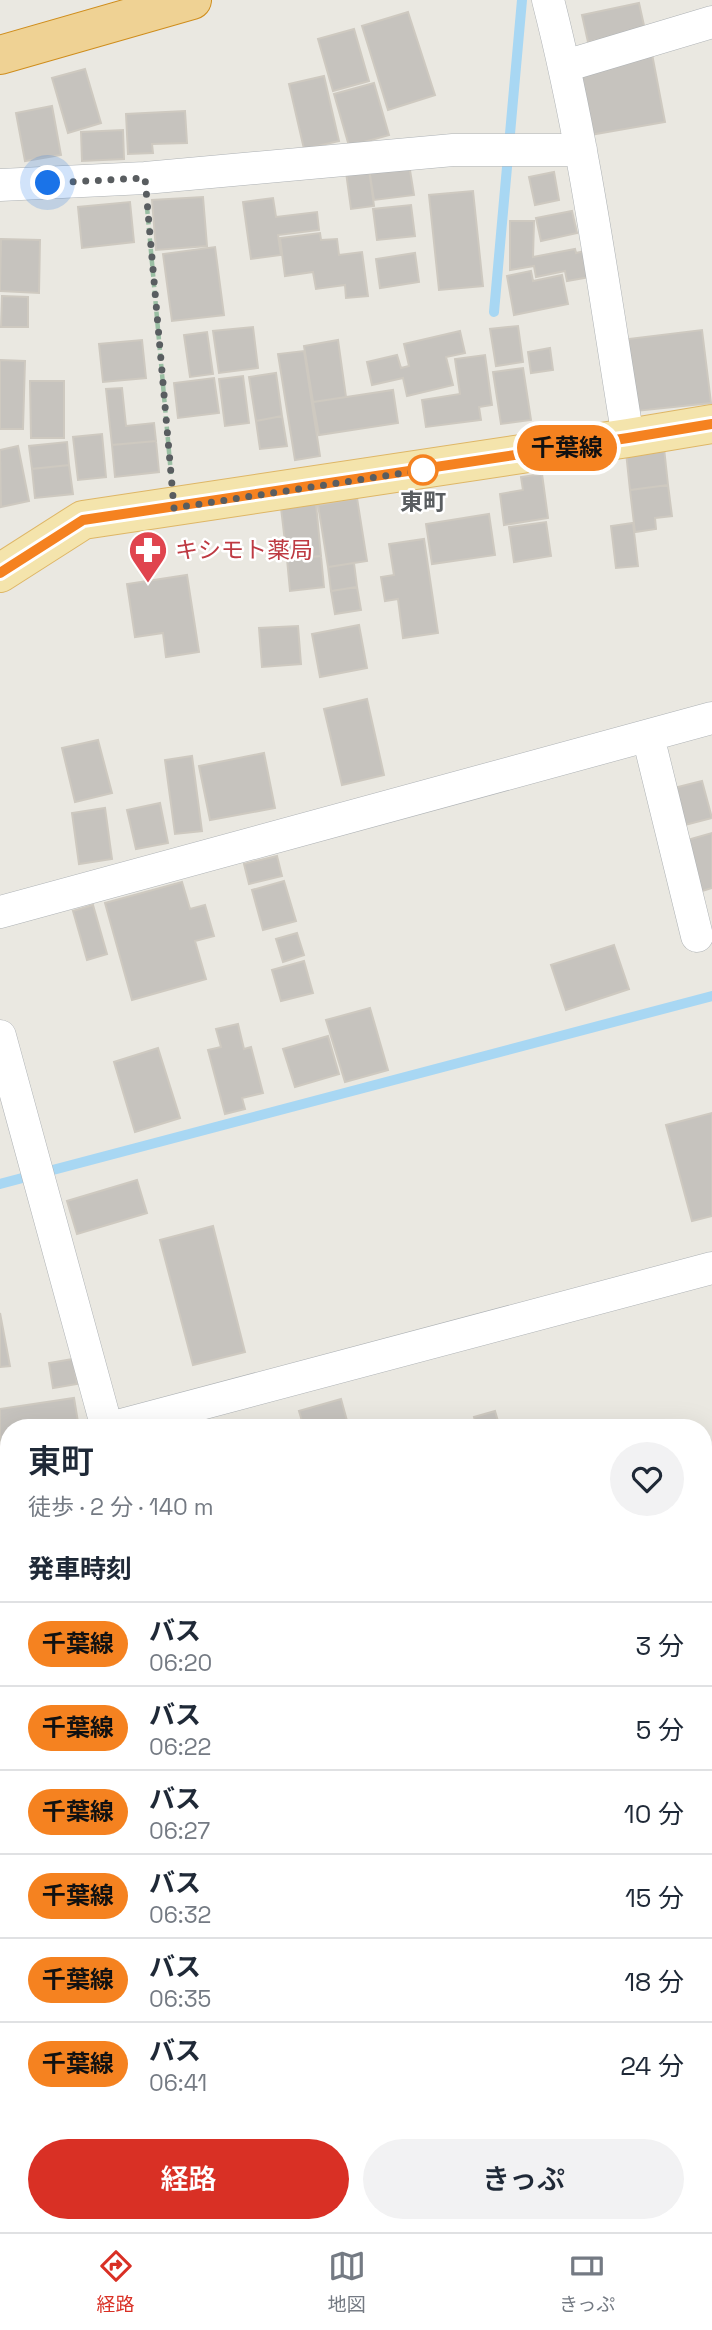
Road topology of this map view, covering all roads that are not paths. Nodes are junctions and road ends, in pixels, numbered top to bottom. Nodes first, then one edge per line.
1 (192, 0) edge
2 (548, 0) edge
3 (712, 22) edge
4 (0, 55) edge
5 (565, 66) junction
6 (581, 150) junction
7 (0, 185) edge
8 (712, 424) edge
9 (628, 438) junction
10 (0, 573) edge
11 (712, 718) edge
12 (648, 736) junction
13 (0, 912) edge
14 (697, 936) dead end
15 (0, 1036) edge
16 (712, 1268) edge
17 (106, 1419) edge
18 (143, 1419) edge

1 - 4 highway
2 - 5 street
3 - 5 street
5 - 6 street
6 - 7 street
6 - 9 street
8 - 9 main road
9 - 10 main road
11 - 12 street
12 - 13 street
12 - 14 street
15 - 17 street
16 - 18 street

